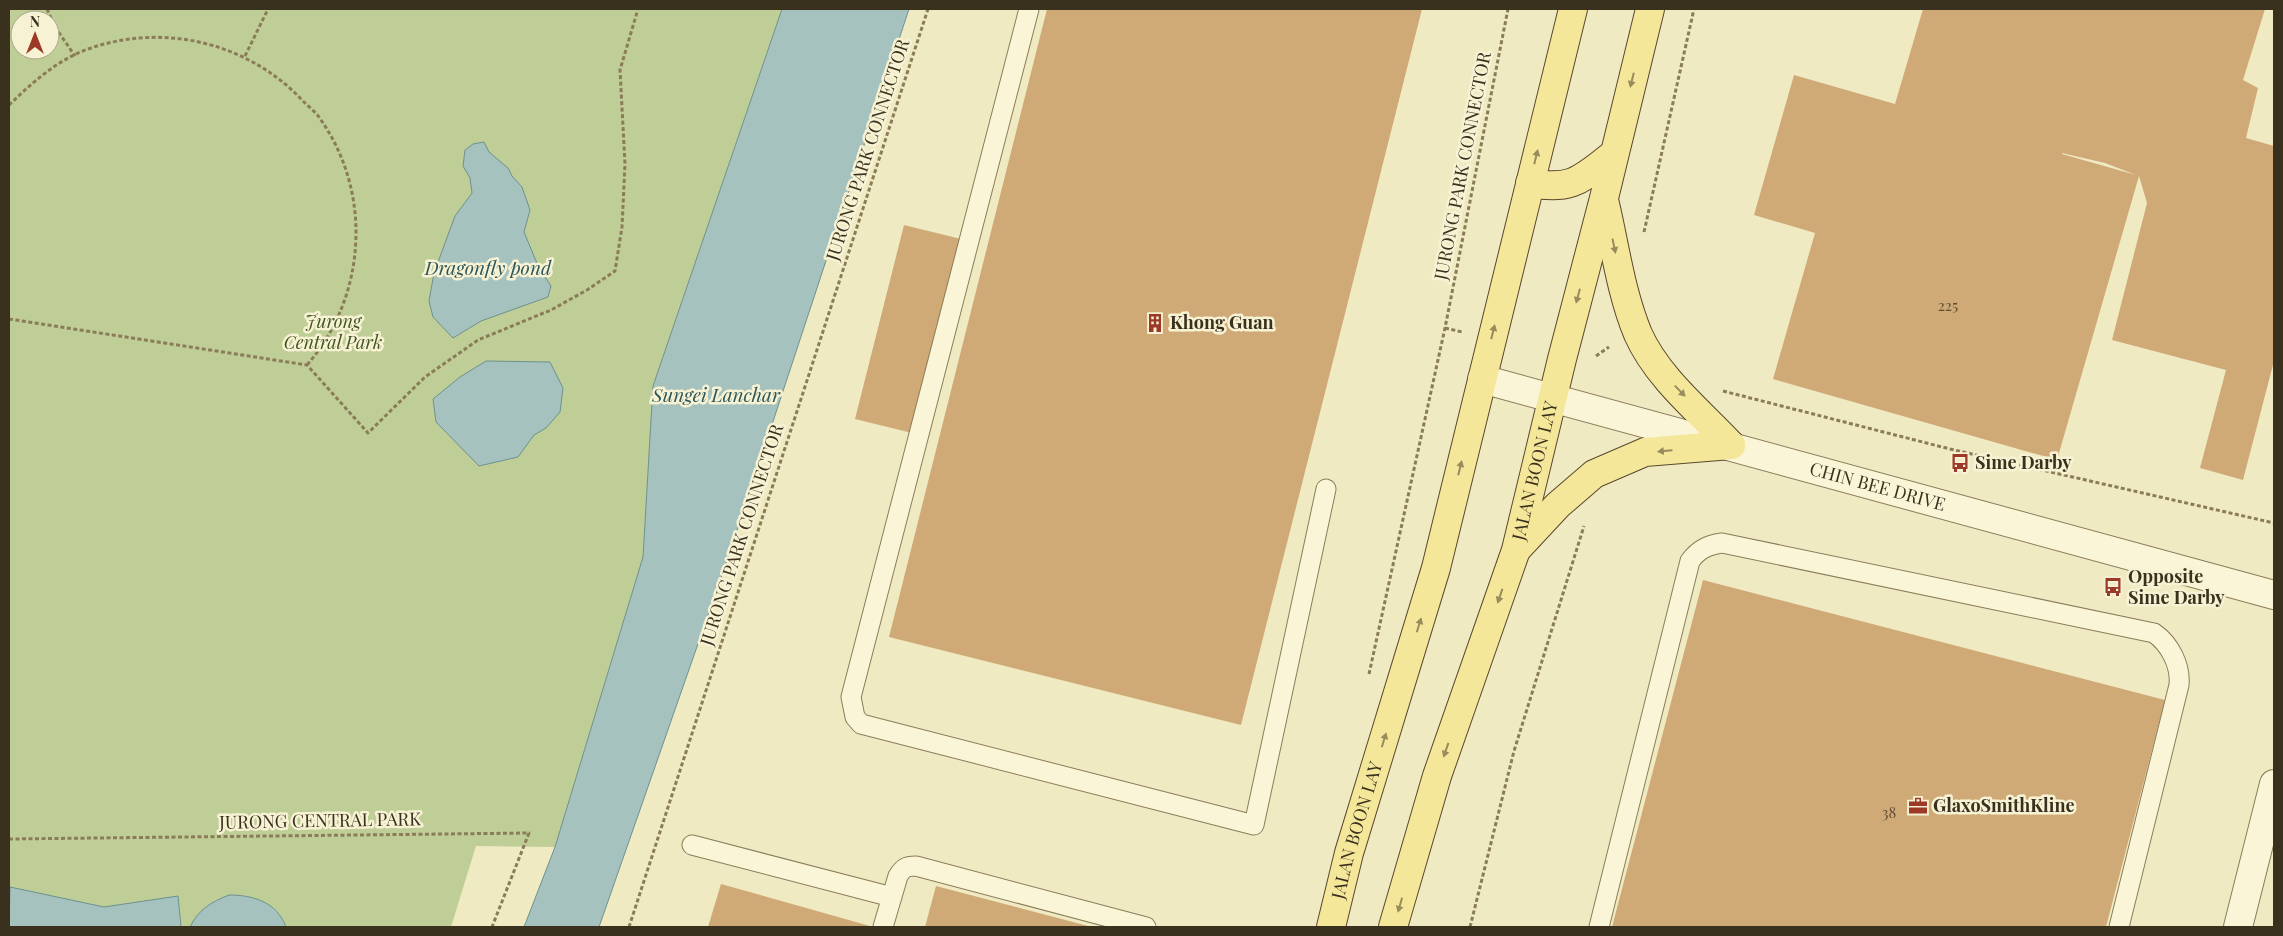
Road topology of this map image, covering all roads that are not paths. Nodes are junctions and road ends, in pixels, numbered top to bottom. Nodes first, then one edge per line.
1 (1029, 9) edge
2 (1573, 9) edge
3 (1650, 9) edge
4 (1614, 154) junction
5 (1530, 183) junction
6 (1604, 198) junction
7 (1482, 379) junction
8 (1552, 398) junction
9 (1731, 445) junction
10 (1326, 489) dead end
11 (1516, 550) junction
12 (2274, 595) edge
13 (2274, 784) edge
14 (692, 846) dead end
15 (892, 897) junction
16 (883, 927) edge
17 (1146, 927) edge
18 (1331, 927) edge
19 (1393, 927) edge
20 (1599, 927) edge
21 (2119, 927) edge
22 (2238, 927) edge

1 - 10 lane
5 -> 2 main road, JALAN BOON LAY
3 -> 4 main road, JALAN BOON LAY
4 - 5 main road
4 - 6 main road, JALAN BOON LAY
7 -> 5 main road, JALAN BOON LAY
6 -> 8 main road, JALAN BOON LAY
6 -> 9 main road
7 - 8 street, CHIN BEE DRIVE
18 -> 7 main road, JALAN BOON LAY
8 - 9 street, CHIN BEE DRIVE
8 - 11 main road, JALAN BOON LAY
9 -> 11 main road
9 - 12 street, CHIN BEE DRIVE
11 -> 19 main road, JALAN BOON LAY
13 - 22 street
14 - 15 lane
15 - 16 lane
15 - 17 lane
20 - 21 lane

